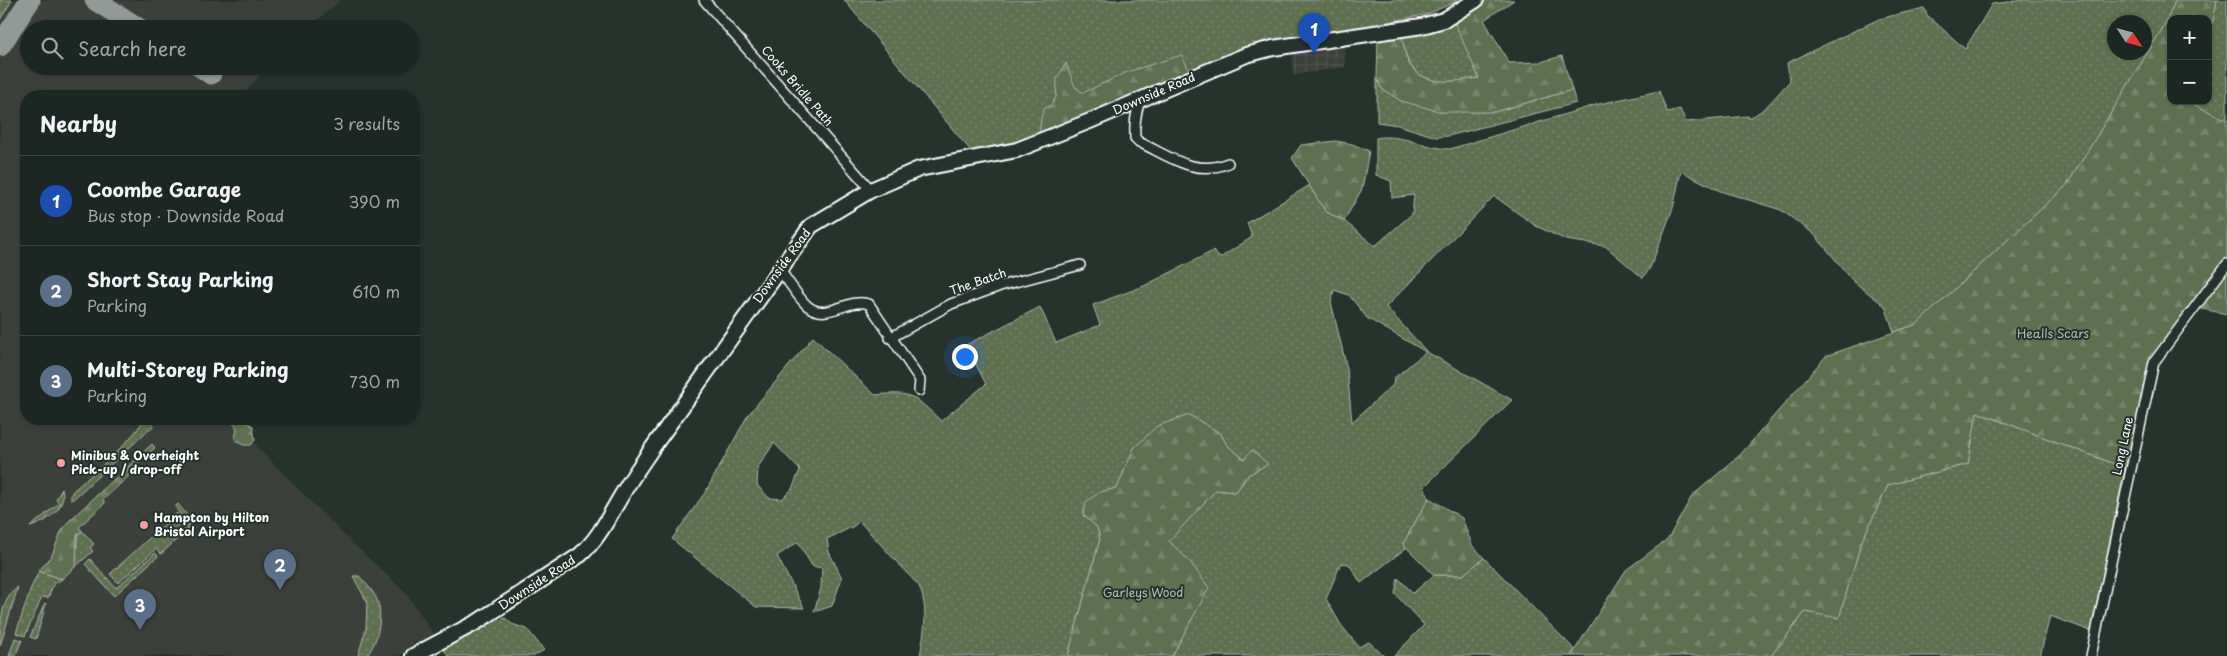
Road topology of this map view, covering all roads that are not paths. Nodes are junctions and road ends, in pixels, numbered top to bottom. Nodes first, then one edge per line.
1 (704, 0) edge
2 (1476, 0) edge
3 (1140, 100) junction
4 (1228, 163) dead end
5 (871, 190) junction
6 (2227, 264) edge
7 (1080, 265) dead end
8 (780, 270) junction
9 (890, 338) junction
10 (920, 391) dead end
11 (413, 656) edge
12 (2091, 656) edge

1 - 5 street, Cooks Bridle Path
2 - 3 street, Downside Road
3 - 4 street
3 - 5 street, Downside Road
5 - 8 street, Downside Road
6 - 12 street, Long Lane
7 - 9 street, The Batch
8 - 9 street
8 - 11 street, Downside Road
9 - 10 street

